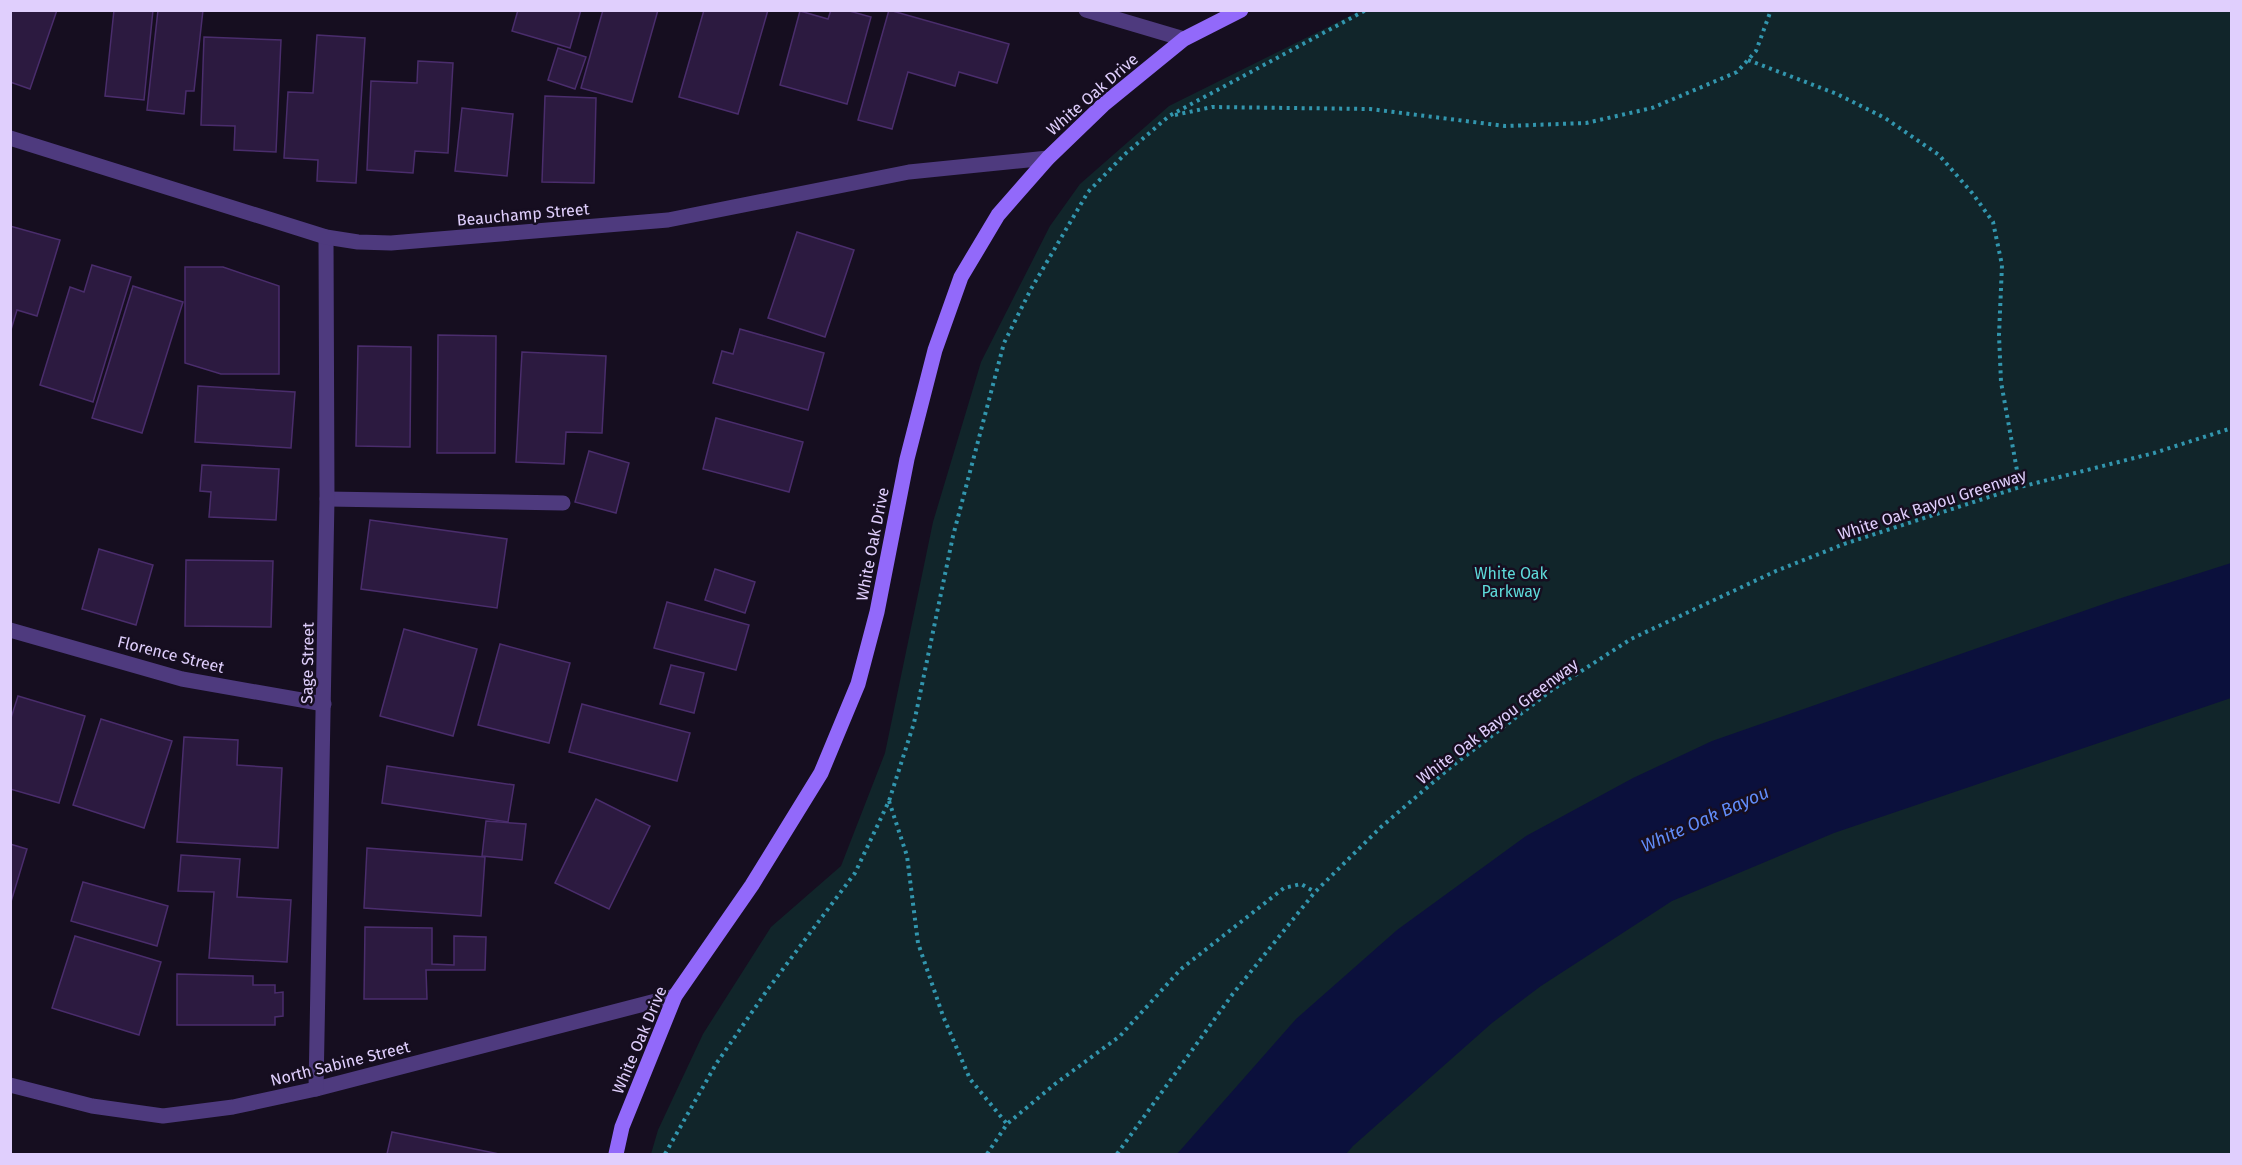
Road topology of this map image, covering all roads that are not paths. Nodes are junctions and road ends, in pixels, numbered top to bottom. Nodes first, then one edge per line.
1 (1086, 10) edge
2 (1241, 10) edge
3 (1184, 39) junction
4 (10, 138) edge
5 (1048, 158) junction
6 (326, 237) junction
7 (327, 499) junction
8 (563, 503) dead end
9 (10, 630) edge
10 (324, 704) junction
11 (675, 996) junction
12 (10, 1084) edge
13 (316, 1089) junction
14 (616, 1155) edge

1 - 3 street
2 - 3 main road, White Oak Drive
3 - 5 main road, White Oak Drive
4 - 6 street, Beauchamp Street
5 - 6 street, Beauchamp Street
5 - 11 main road, White Oak Drive
6 - 7 street, Sage Street
7 - 8 street
7 - 10 street, Sage Street
9 - 10 street, Florence Street
10 - 13 street, Sage Street
11 - 13 street, North Sabine Street
11 - 14 main road, White Oak Drive
12 - 13 street, North Sabine Street

